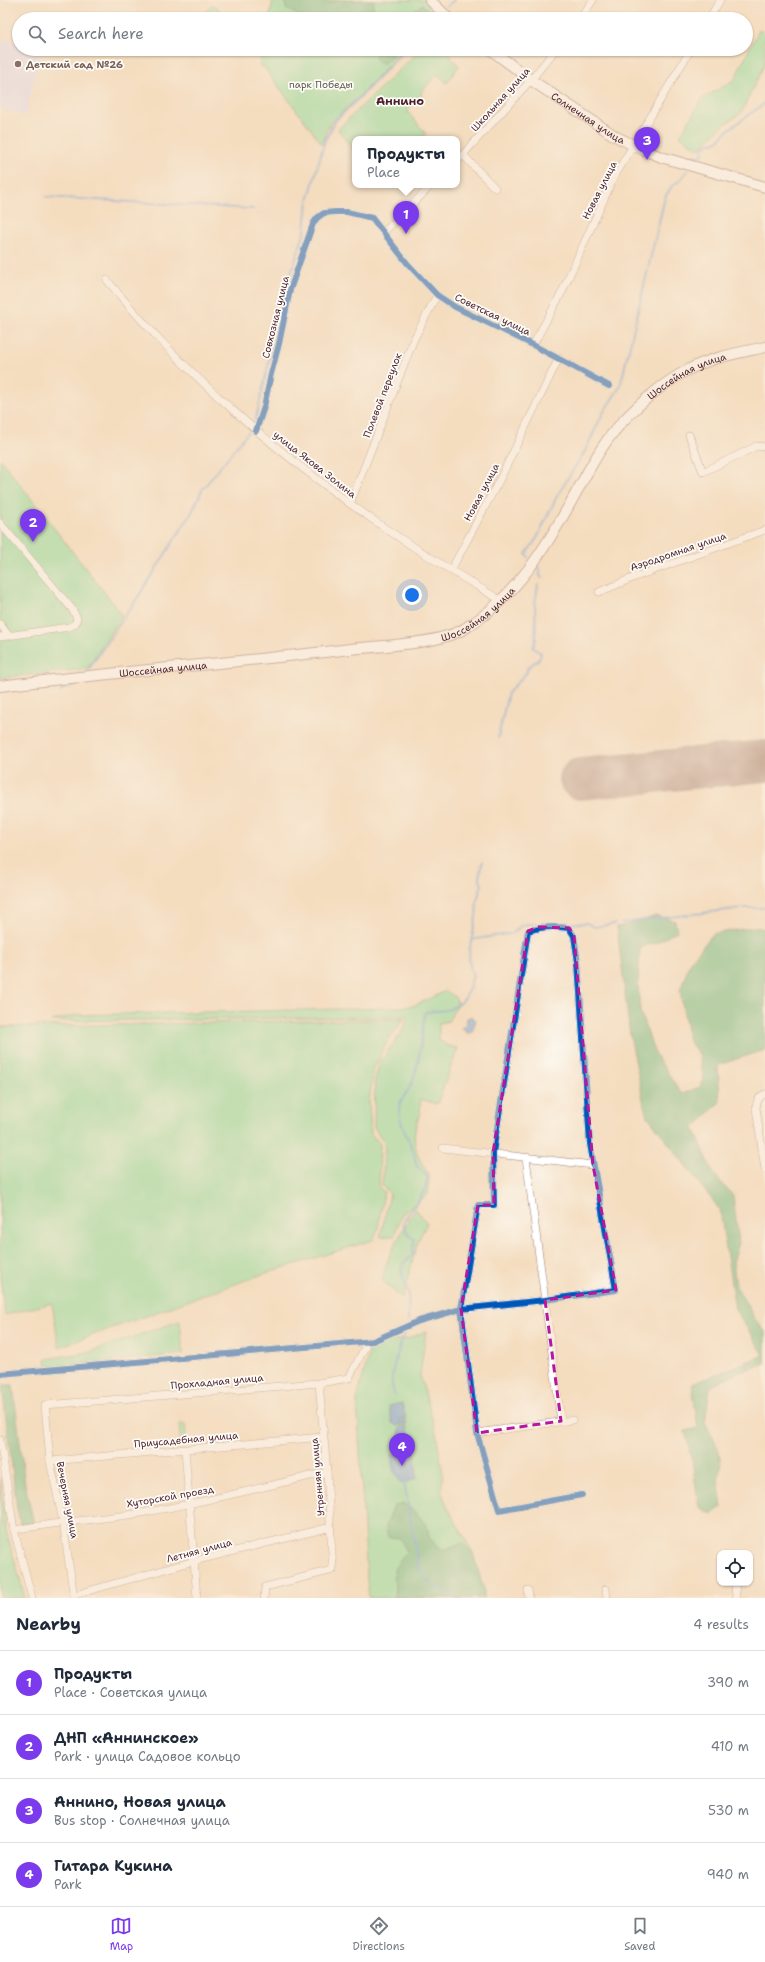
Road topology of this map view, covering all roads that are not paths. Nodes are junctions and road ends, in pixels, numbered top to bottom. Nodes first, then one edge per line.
1 (430, 0) edge
2 (593, 0) edge
3 (720, 0) edge
4 (442, 12) edge
5 (585, 12) edge
6 (713, 12) edge
7 (499, 56) edge
8 (550, 56) edge
9 (687, 56) edge
10 (531, 80) junction
11 (635, 146) junction
12 (463, 155) junction
13 (460, 158) edge
14 (765, 187) edge
15 (429, 188) edge
16 (495, 188) dead end
17 (372, 218) joint
18 (384, 232) junction
19 (107, 280) dead end
20 (436, 295) junction
21 (533, 345) junction
22 (765, 347) edge
23 (559, 358) junction
24 (609, 386) dead end
25 (256, 431) junction
26 (689, 435) dead end
27 (765, 447) edge
28 (350, 504) junction
29 (0, 523) edge
30 (765, 530) edge
31 (451, 570) junction
32 (599, 592) dead end
33 (500, 600) junction
34 (0, 624) edge
35 (9, 636) junction
36 (0, 637) edge
37 (0, 686) edge
38 (765, 1094) edge
39 (443, 1148) dead end
40 (493, 1153) junction
41 (526, 1158) junction
42 (593, 1165) junction
43 (765, 1169) edge
44 (545, 1300) junction
45 (461, 1309) junction
46 (366, 1342) junction
47 (0, 1374) edge
48 (319, 1383) junction
49 (45, 1405) joint
50 (573, 1420) dead end
51 (561, 1421) junction
52 (477, 1433) junction
53 (323, 1437) junction
54 (0, 1440) edge
55 (185, 1450) junction
56 (50, 1461) junction
57 (327, 1472) junction
58 (582, 1495) dead end
59 (191, 1504) junction
60 (63, 1522) junction
61 (331, 1527) junction
62 (14, 1530) junction
63 (194, 1561) junction
64 (735, 1586) edge
65 (606, 1589) dead end
66 (74, 1597) edge
67 (32, 1598) edge
68 (197, 1598) edge
69 (264, 1598) edge
70 (607, 1598) edge
71 (736, 1598) edge

1 - 4 main road
2 - 5 street
3 - 6 street
7 - 10 main road, Солнечная улица
8 - 10 street, Школьная улица
9 - 11 street, Новая улица
10 - 11 main road, Солнечная улица
10 - 12 street, Школьная улица
11 - 14 main road, Солнечная улица
11 - 21 street, Новая улица
12 - 13 street, Школьная улица
12 - 16 street
15 - 18 street
17 - 18 street, Советская улица
17 - 25 street, Совхозная улица
18 - 20 street, Советская улица
19 - 25 street, улица Якова Золина
20 - 21 street, Советская улица
20 - 28 street, Полевой переулок
21 - 23 street, Советская улица
22 - 33 main road, Шоссейная улица
23 - 24 street, Советская улица
23 - 31 street, Новая улица
25 - 28 street, улица Якова Золина
26 - 27 street
28 - 31 street, улица Якова Золина
29 - 35 street
30 - 32 street, Аэродромная улица
31 - 33 street, улица Якова Золина
33 - 37 main road, Шоссейная улица
34 - 35 street
35 - 36 street
38 - 43 street
39 - 40 street
40 - 41 street
40 - 42 street
40 - 45 street
41 - 42 street
41 - 44 street
42 - 44 street
44 - 45 street
44 - 51 street
45 - 46 street
45 - 52 street
46 - 47 street
46 - 48 street, Прохладная улица
48 - 49 street, Прохладная улица
48 - 53 street, Утренняя улица
49 - 56 street, Вечерняя улица
50 - 51 street
51 - 52 street
52 - 58 street
53 - 55 street, Приусадебная улица
53 - 57 street, Утренняя улица
54 - 62 street
55 - 56 street, Приусадебная улица
55 - 59 street
56 - 60 street, Вечерняя улица
57 - 59 street, Хуторской проезд
57 - 61 street, Утренняя улица
59 - 60 street, Хуторской проезд
59 - 63 street
60 - 62 street, Хуторской проезд
60 - 66 street, Вечерняя улица
61 - 63 street, Летняя улица
61 - 69 street, Утренняя улица
62 - 67 street
63 - 66 street, Летняя улица
63 - 68 street
64 - 71 street
65 - 70 street

